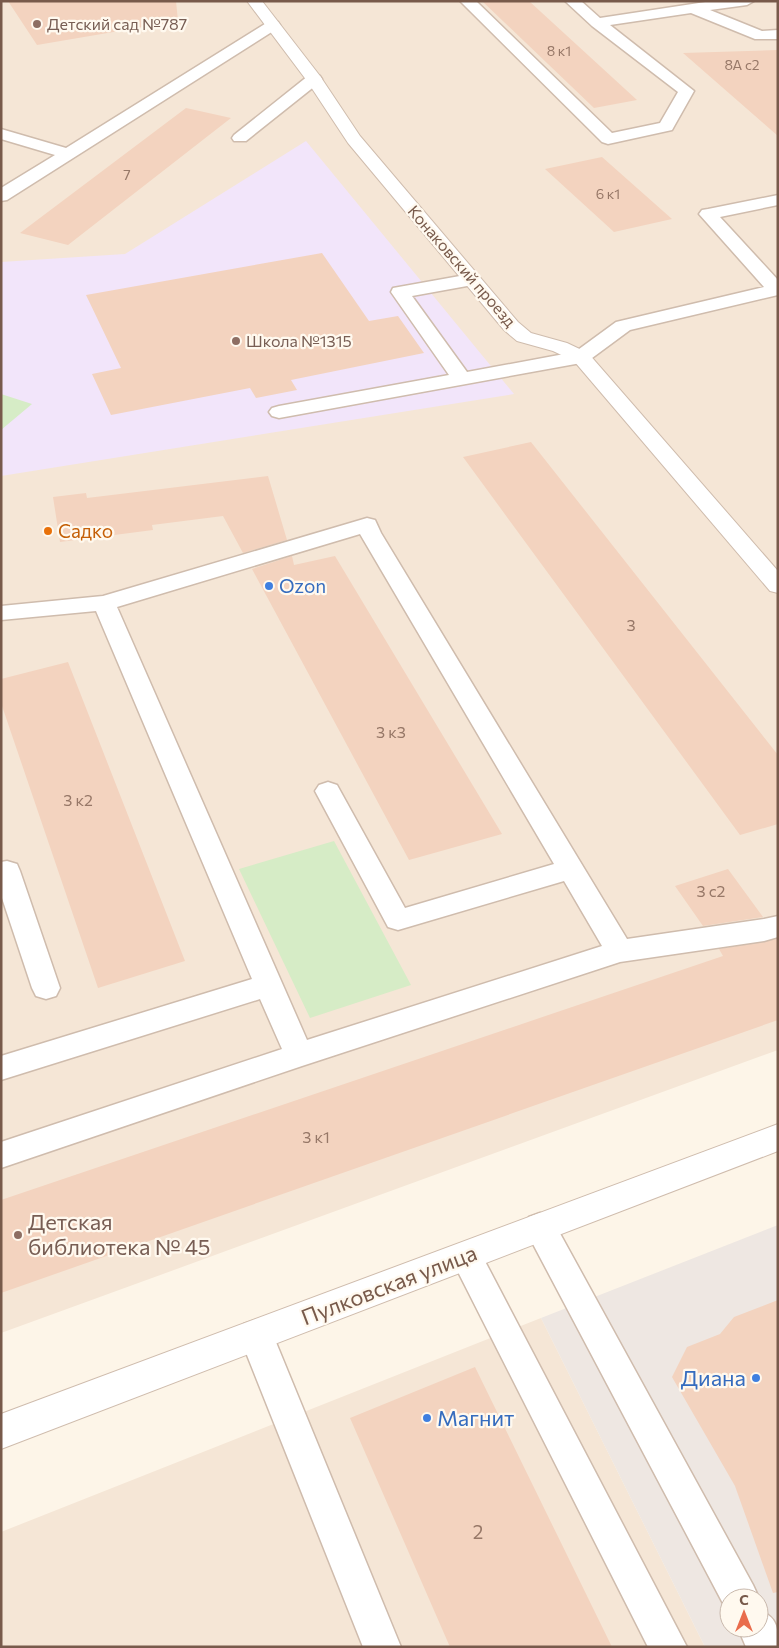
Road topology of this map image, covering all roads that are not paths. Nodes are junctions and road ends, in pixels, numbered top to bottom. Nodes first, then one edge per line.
1 (254, 1) edge
2 (467, 1) edge
3 (572, 1) edge
4 (747, 1) edge
5 (692, 8) junction
6 (597, 23) junction
7 (273, 25) junction
8 (778, 34) edge
9 (314, 79) junction
10 (1, 134) edge
11 (240, 138) dead end
12 (69, 154) junction
13 (1, 196) edge
14 (778, 200) edge
15 (471, 280) junction
16 (777, 289) edge
17 (581, 357) junction
18 (461, 378) junction
19 (279, 412) dead end
20 (778, 586) edge
21 (104, 604) junction
22 (1, 613) edge
23 (328, 792) dead end
24 (570, 869) junction
25 (1, 872) edge
26 (778, 926) edge
27 (620, 951) junction
28 (269, 985) junction
29 (46, 988) dead end
30 (299, 1055) junction
31 (1, 1068) edge
32 (778, 1137) edge
33 (1, 1156) edge
34 (540, 1227) junction
35 (466, 1256) junction
36 (256, 1336) junction
37 (1, 1432) edge
38 (735, 1588) edge
39 (382, 1647) edge
40 (668, 1647) edge

1 - 7 street, Конаковский проезд
2 - 6 lane
3 - 6 lane
4 - 5 lane
5 - 6 lane
5 - 8 lane
7 - 9 street, Конаковский проезд
7 - 12 lane
9 - 11 lane
9 - 15 street, Конаковский проезд
10 - 12 lane
12 - 13 lane
14 - 16 lane
15 - 17 street, Конаковский проезд
15 - 18 lane
16 - 17 lane
17 - 18 lane
17 - 20 street, Конаковский проезд
18 - 19 lane
21 - 22 lane
21 - 24 lane
21 - 28 lane
23 - 24 lane
24 - 27 lane
25 - 29 lane
26 - 27 lane
27 - 30 lane
28 - 30 lane
28 - 31 lane
30 - 33 lane
32 - 34 street, Пулковская улица
34 - 35 street, Пулковская улица
34 - 38 lane
35 - 36 street, Пулковская улица
35 - 40 lane
36 - 37 street, Пулковская улица
36 - 39 lane

